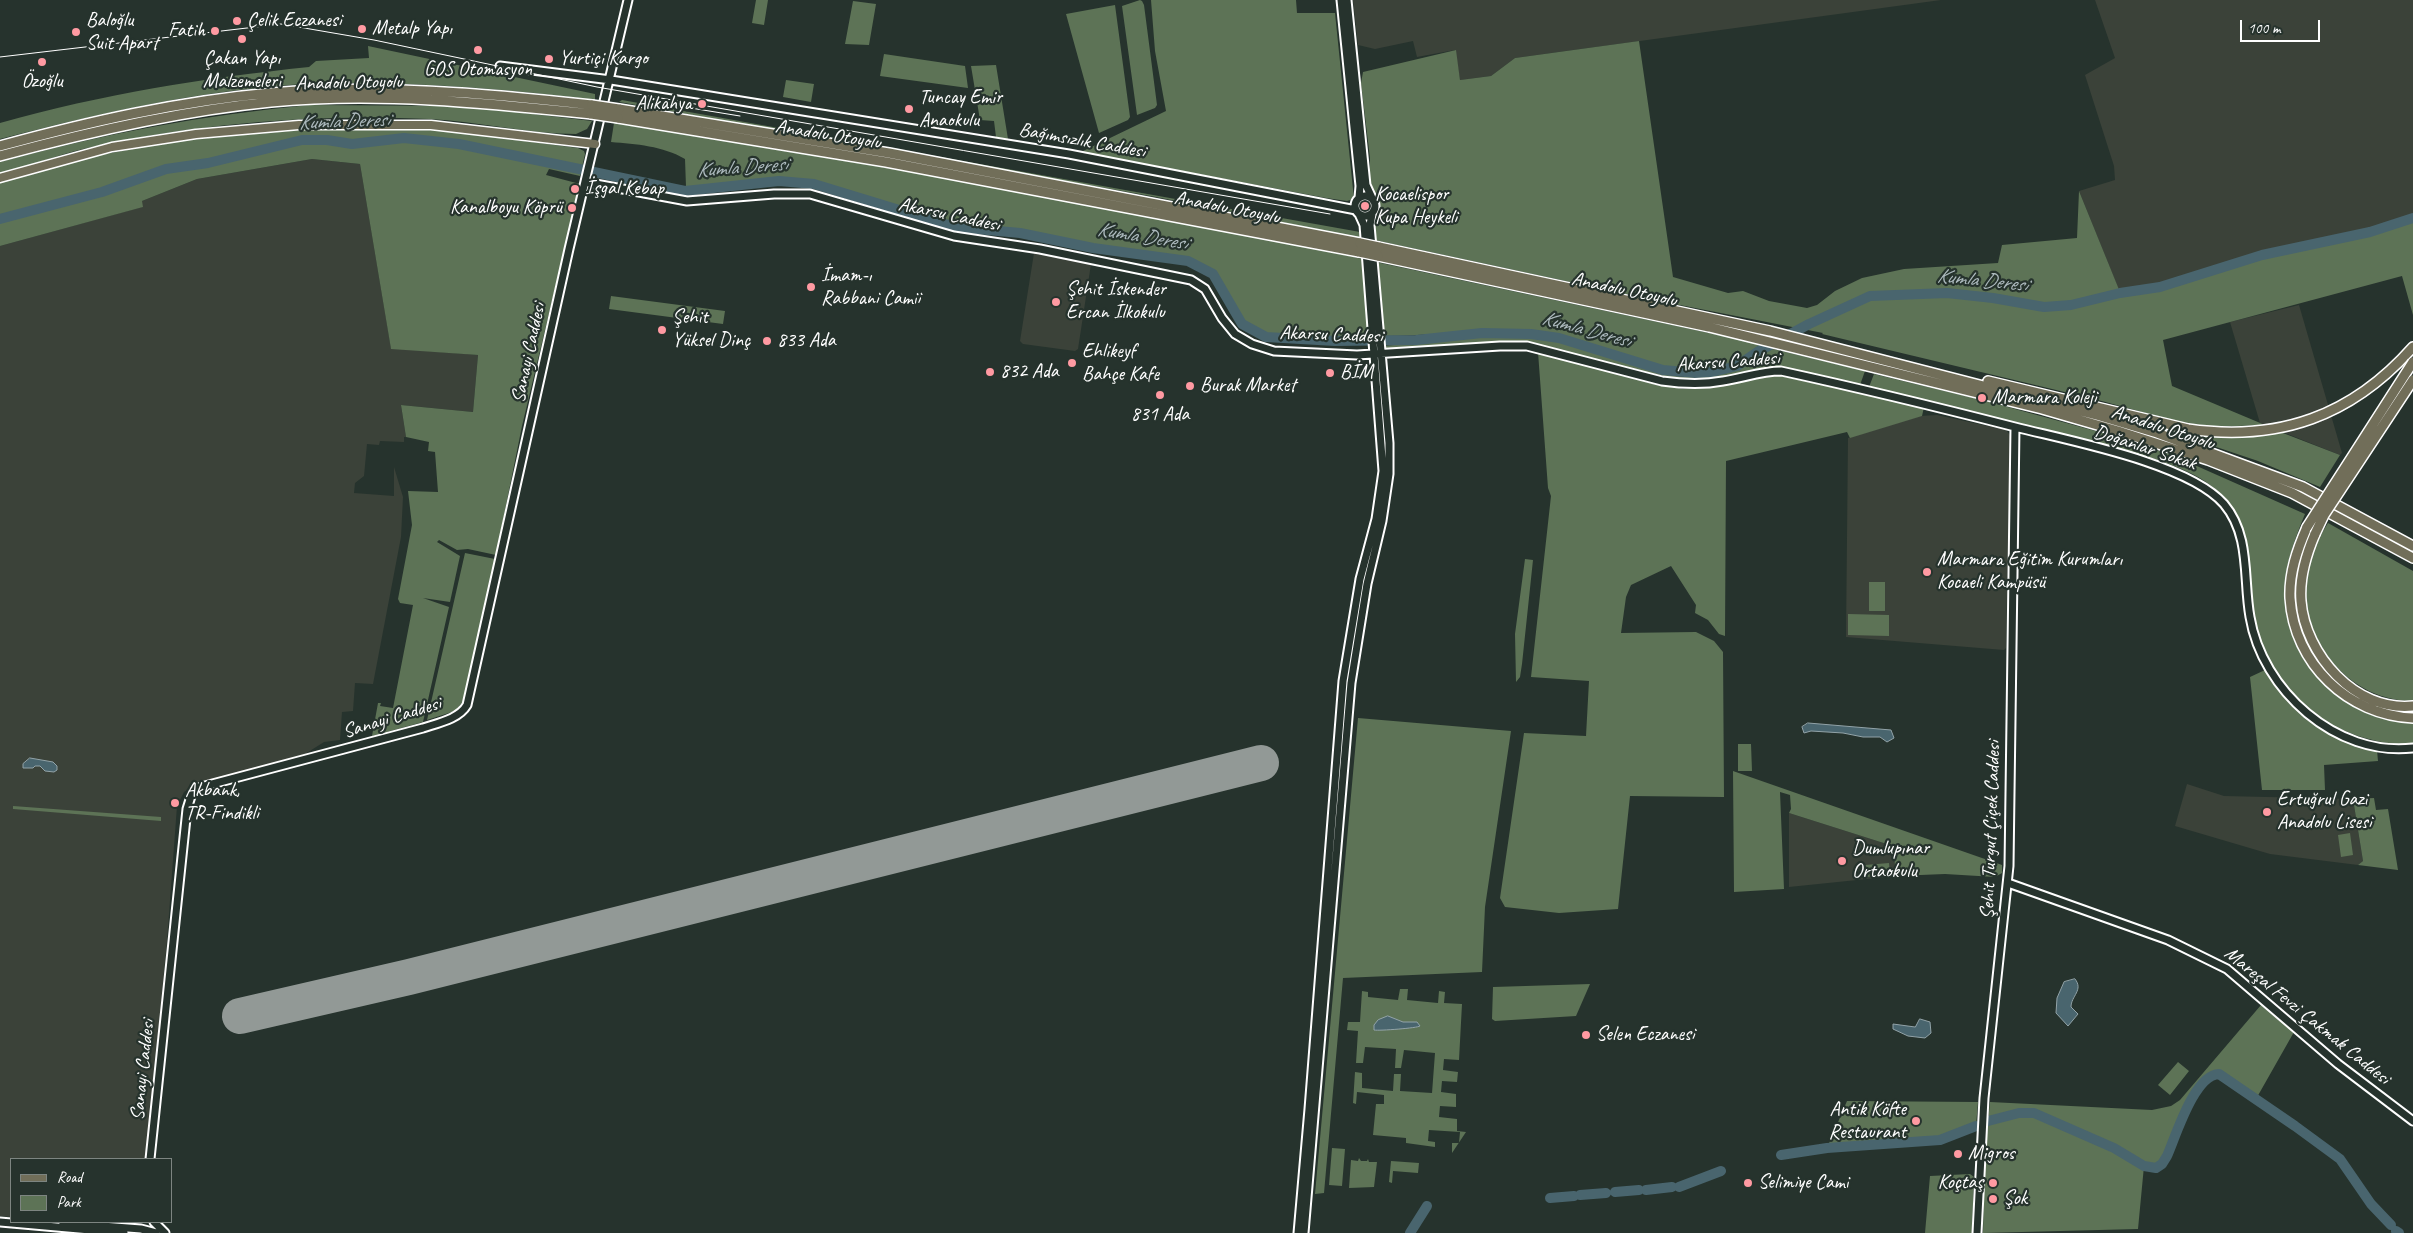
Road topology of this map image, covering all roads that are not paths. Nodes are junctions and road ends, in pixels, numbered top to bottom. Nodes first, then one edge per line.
1 (628, 0) edge
2 (1341, 0) edge
3 (1347, 0) edge
4 (500, 66) dead end
5 (610, 80) junction
6 (591, 110) junction
7 (595, 144) junction
8 (0, 146) edge
9 (0, 156) edge
10 (0, 178) edge
11 (586, 179) junction
12 (1372, 198) junction
13 (1357, 200) junction
14 (1340, 205) junction
15 (1357, 212) junction
16 (1372, 214) junction
17 (1379, 252) junction
18 (1374, 306) junction
19 (2413, 347) edge
20 (1378, 355) junction
21 (2413, 362) edge
22 (1907, 366) junction
23 (2413, 380) edge
24 (2015, 427) junction
25 (2349, 522) junction
26 (2413, 546) edge
27 (2413, 558) edge
28 (2413, 565) edge
29 (2413, 706) edge
30 (2413, 718) edge
31 (2413, 748) edge
32 (2008, 883) junction
33 (2413, 1121) edge
34 (150, 1158) edge
35 (15, 1223) edge
36 (59, 1223) edge
37 (155, 1223) edge
38 (143, 1228) edge
39 (123, 1230) edge
40 (156, 1233) edge
41 (165, 1233) edge
42 (1298, 1233) edge
43 (1304, 1233) edge
44 (1977, 1233) edge

1 - 5 main road, Sanayi Caddesi
2 - 13 main road
3 - 12 main road
4 - 5 main road, Bağımsızlık Caddesi
5 - 7 main road, Sanayi Caddesi
5 - 14 main road, Bağımsızlık Caddesi
6 - 8 highway, Anadolu Otoyolu
6 - 9 highway, Anadolu Otoyolu
6 - 17 highway, Anadolu Otoyolu, bridge
7 - 10 main road
7 - 11 main road, Sanayi Caddesi
11 - 20 main road, Akarsu Caddesi
11 - 34 main road, Sanayi Caddesi
12 - 13 main road
12 - 16 main road
13 - 14 main road
13 - 15 main road
14 - 15 main road
15 - 16 main road
15 - 18 main road
16 - 18 main road
17 - 22 highway, Anadolu Otoyolu
17 - 25 highway, Anadolu Otoyolu
18 - 20 main road
19 - 22 highway
20 - 24 main road, Akarsu Caddesi
20 - 42 main road
20 - 43 main road
21 - 30 highway, bridge
22 - 26 highway, Anadolu Otoyolu
23 - 29 highway, bridge
24 - 31 main road, Doğanlar Sokak
24 - 32 main road, Şehit Turgut Çiçek Caddesi
25 - 27 highway, Anadolu Otoyolu
25 - 28 highway
32 - 33 main road, Mareşal Fevzi Çakmak Caddesi
32 - 44 main road, Şehit Turgut Çiçek Caddesi
35 - 39 main road
36 - 39 main road
37 - 41 main road
38 - 39 main road
38 - 40 main road

